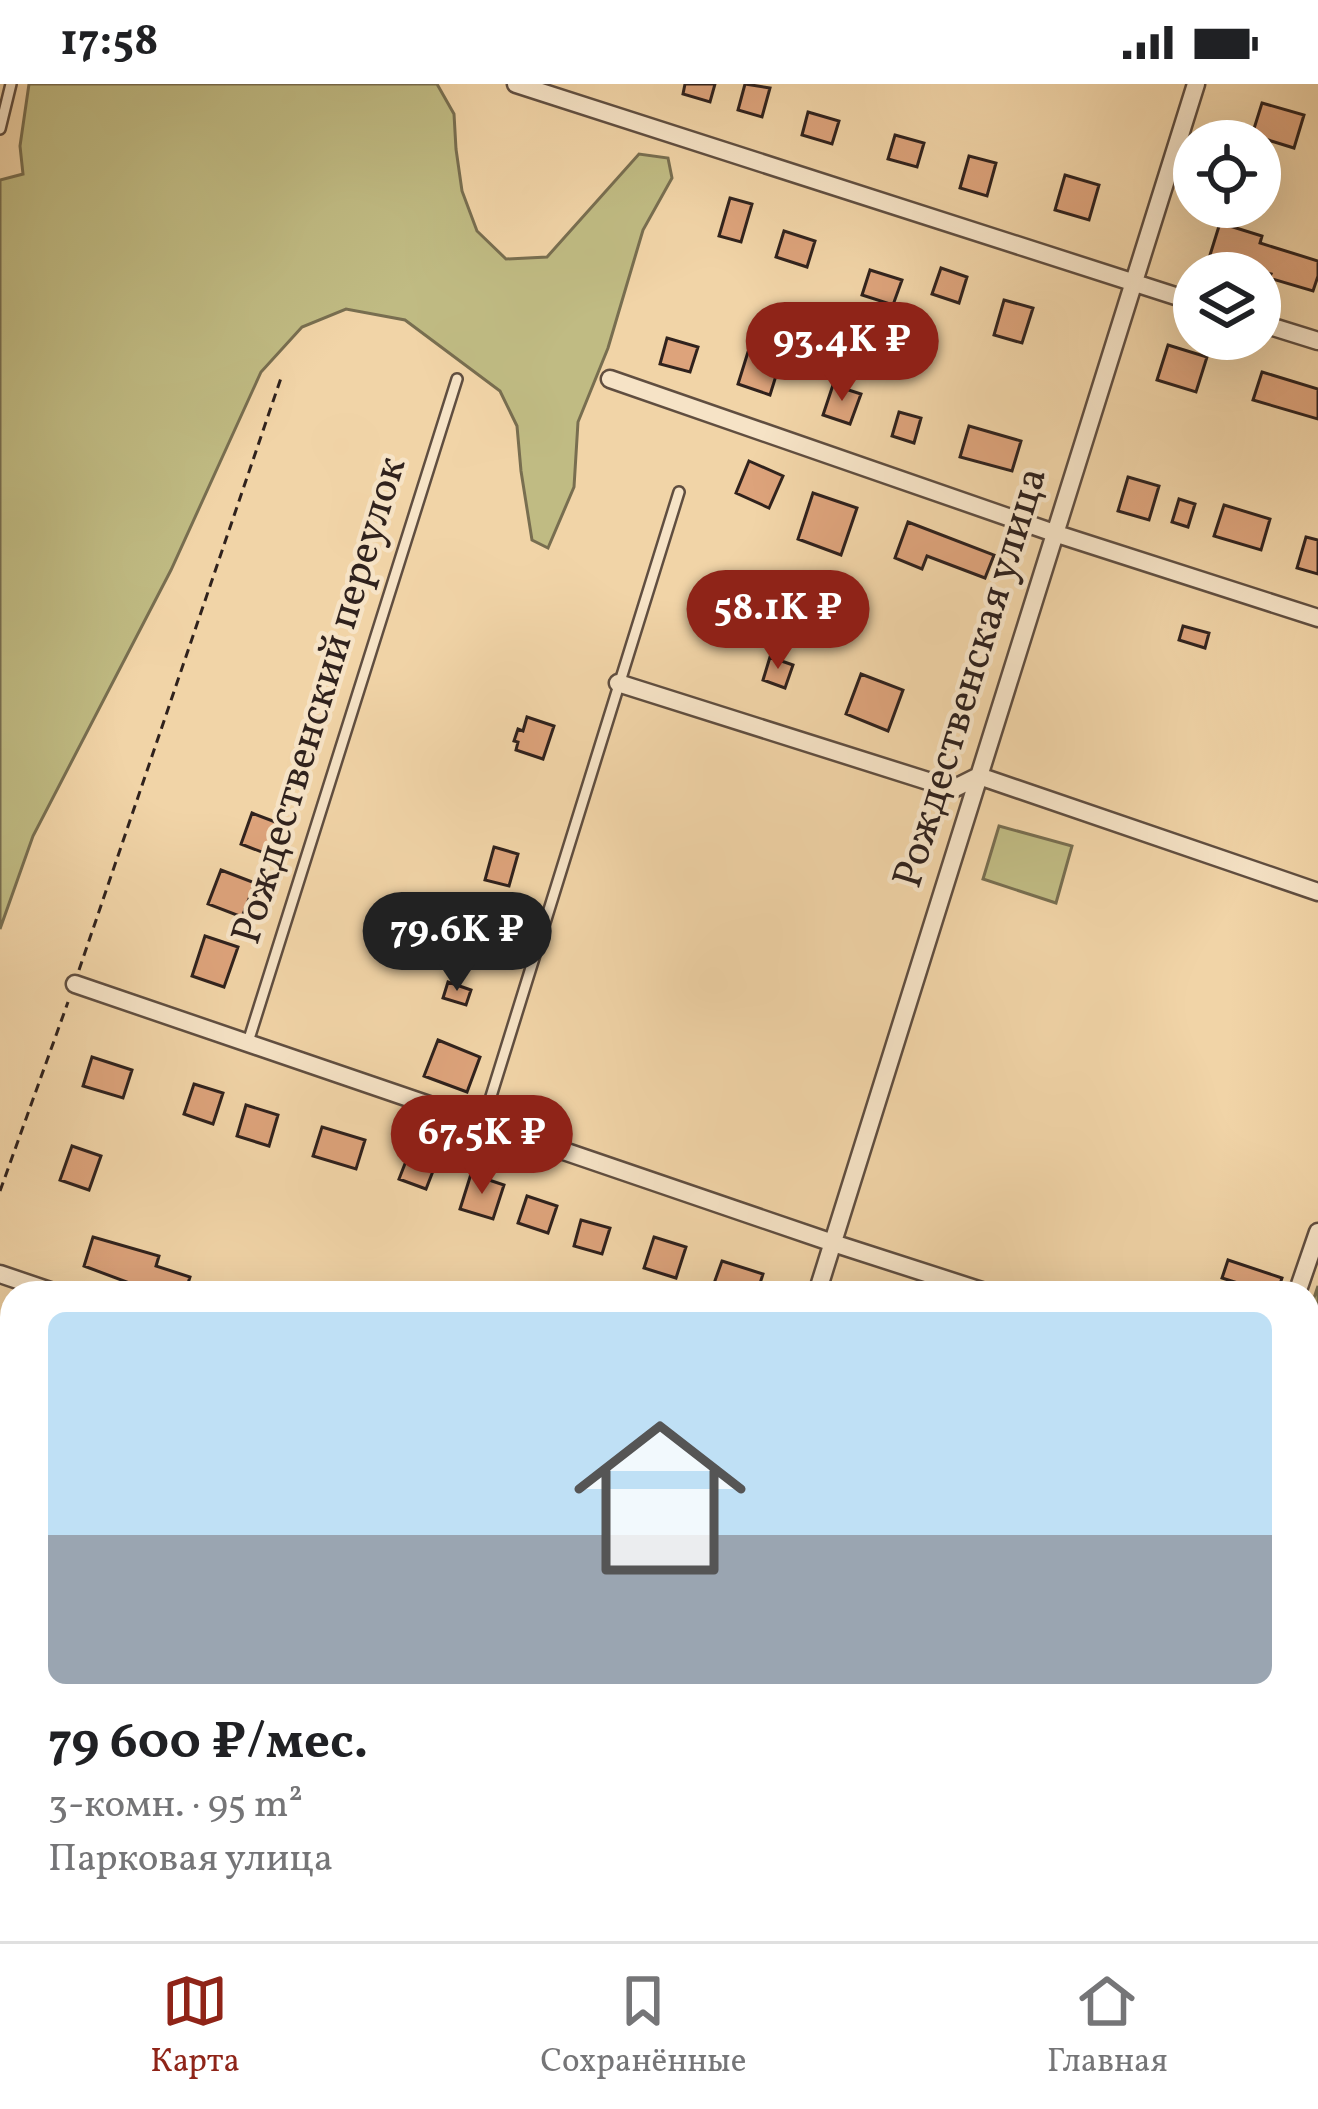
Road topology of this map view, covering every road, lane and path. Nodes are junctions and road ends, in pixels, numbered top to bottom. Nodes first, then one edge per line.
1 (11, 84) edge
2 (516, 84) edge
3 (1196, 84) edge
4 (0, 129) edge
5 (1135, 283) junction
6 (1173, 295) edge
7 (1281, 329) edge
8 (1318, 341) edge
9 (282, 375) dead end
10 (457, 379) dead end
11 (610, 380) dead end
12 (679, 492) dead end
13 (1054, 533) junction
14 (1318, 618) edge
15 (618, 682) junction
16 (979, 776) junction
17 (1318, 892) edge
18 (74, 984) junction
19 (248, 1042) junction
20 (483, 1122) junction
21 (0, 1191) edge
22 (1318, 1232) edge
23 (832, 1243) junction
24 (821, 1281) edge
25 (951, 1281) edge
26 (1301, 1281) edge

1 - 4 lane
2 - 5 street
3 - 5 street, Рождественская улица
5 - 6 street
5 - 13 street, Рождественская улица
7 - 8 street
9 - 18 path
10 - 19 lane, Рождественский переулок
11 - 13 street
12 - 15 lane
13 - 14 street
13 - 16 street, Рождественская улица
15 - 16 street
15 - 20 lane
16 - 17 street
16 - 23 street, Рождественская улица
18 - 19 street
18 - 21 path
19 - 20 street
20 - 23 street
22 - 26 street
23 - 24 street, Рождественская улица
23 - 25 street

